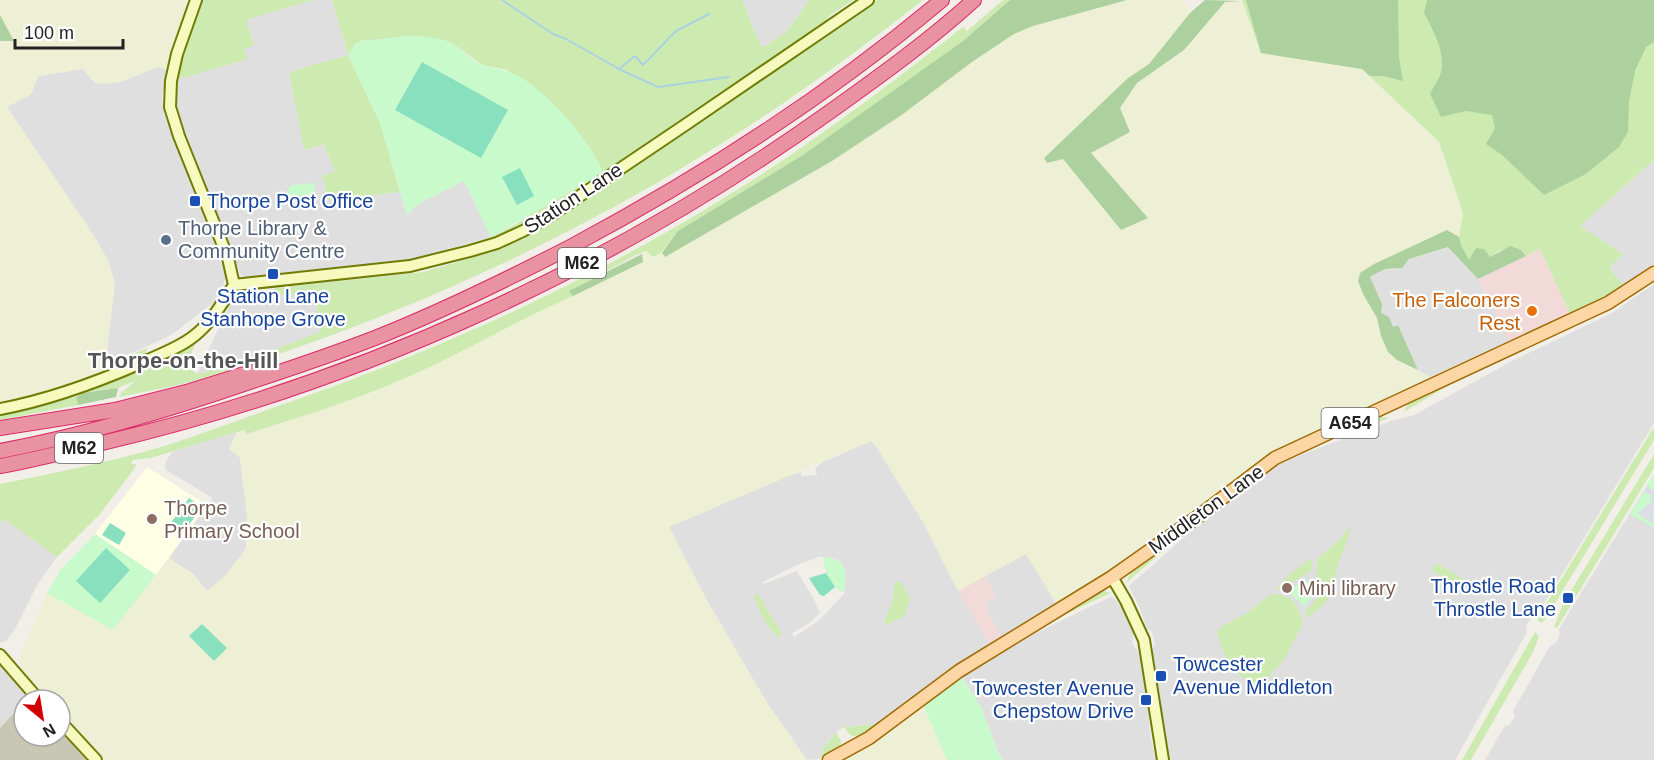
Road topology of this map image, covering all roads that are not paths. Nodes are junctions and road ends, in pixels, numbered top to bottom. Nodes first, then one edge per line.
1 (196, 0) edge
2 (868, 0) edge
3 (942, 0) edge
4 (974, 0) edge
5 (1654, 273) edge
6 (234, 285) junction
7 (434, 312) junction
8 (0, 409) edge
9 (0, 428) edge
10 (0, 451) edge
11 (0, 467) edge
12 (1112, 577) junction
13 (0, 655) edge
14 (29, 688) edge
15 (72, 734) edge
16 (96, 760) edge
17 (829, 760) edge
18 (1163, 760) edge

1 - 6 street
2 - 6 street, Station Lane
3 - 7 highway, M62
4 - 11 highway, M62
5 - 12 main road, Middleton Lane / A654
6 - 8 street
7 - 9 highway
7 - 10 highway, M62
12 - 17 main road, Middleton Lane / A654
12 - 18 street
13 - 14 street
15 - 16 street

